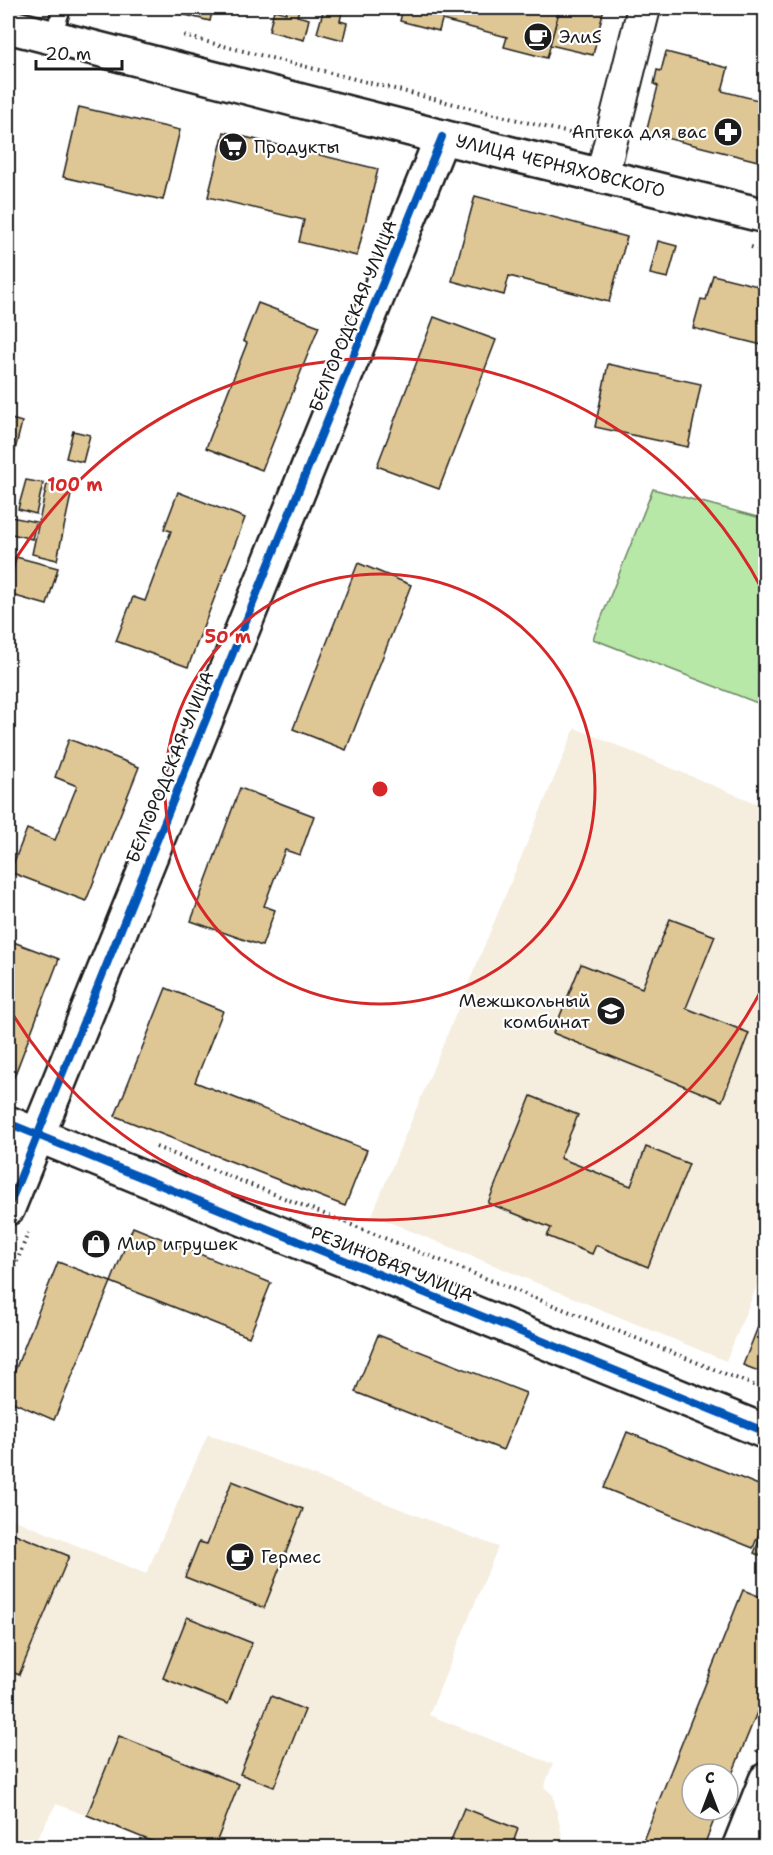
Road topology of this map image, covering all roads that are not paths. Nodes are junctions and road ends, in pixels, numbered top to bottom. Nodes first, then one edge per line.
1 (644, 8) edge
2 (57, 23) edge
3 (8, 26) edge
4 (442, 136) junction
5 (602, 176) junction
6 (765, 216) edge
7 (22, 1129) edge
8 (8, 1208) edge
9 (765, 1432) edge
10 (765, 1780) edge
11 (751, 1831) edge

1 - 5 street
2 - 3 street, УЛИЦА ЧЕРНЯХОВСКОГО
2 - 4 street, УЛИЦА ЧЕРНЯХОВСКОГО
4 - 5 street, УЛИЦА ЧЕРНЯХОВСКОГО
4 - 7 street, БЕЛГОРОДСКАЯ УЛИЦА
5 - 6 street, УЛИЦА ЧЕРНЯХОВСКОГО
7 - 8 street, БЕЛГОРОДСКАЯ УЛИЦА
7 - 9 street, РЕЗИНОВАЯ УЛИЦА
10 - 11 street

